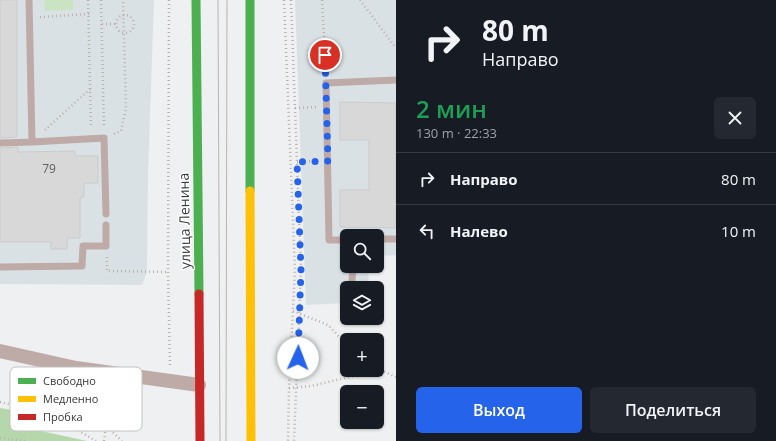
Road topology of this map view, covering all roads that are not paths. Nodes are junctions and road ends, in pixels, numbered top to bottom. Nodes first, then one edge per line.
1 (29, 0) edge
2 (196, 0) edge
3 (250, 0) edge
4 (396, 80) edge
5 (32, 142) junction
6 (1, 143) dead end
7 (106, 214) dead end
8 (106, 225) dead end
9 (384, 239) edge
10 (396, 239) edge
11 (340, 240) edge
12 (0, 267) edge
13 (353, 273) edge
14 (352, 281) dead end
15 (0, 351) edge
16 (72, 367) edge
17 (142, 378) edge
18 (200, 385) junction
19 (200, 441) edge
20 (251, 441) edge

1 - 5 lane
2 - 18 main road, улица Ленина
3 - 20 main road
4 - 11 lane
5 - 6 lane
5 - 7 lane
8 - 12 lane
9 - 10 lane
13 - 14 lane
15 - 16 street
17 - 18 street
18 - 19 main road, улица Ленина

